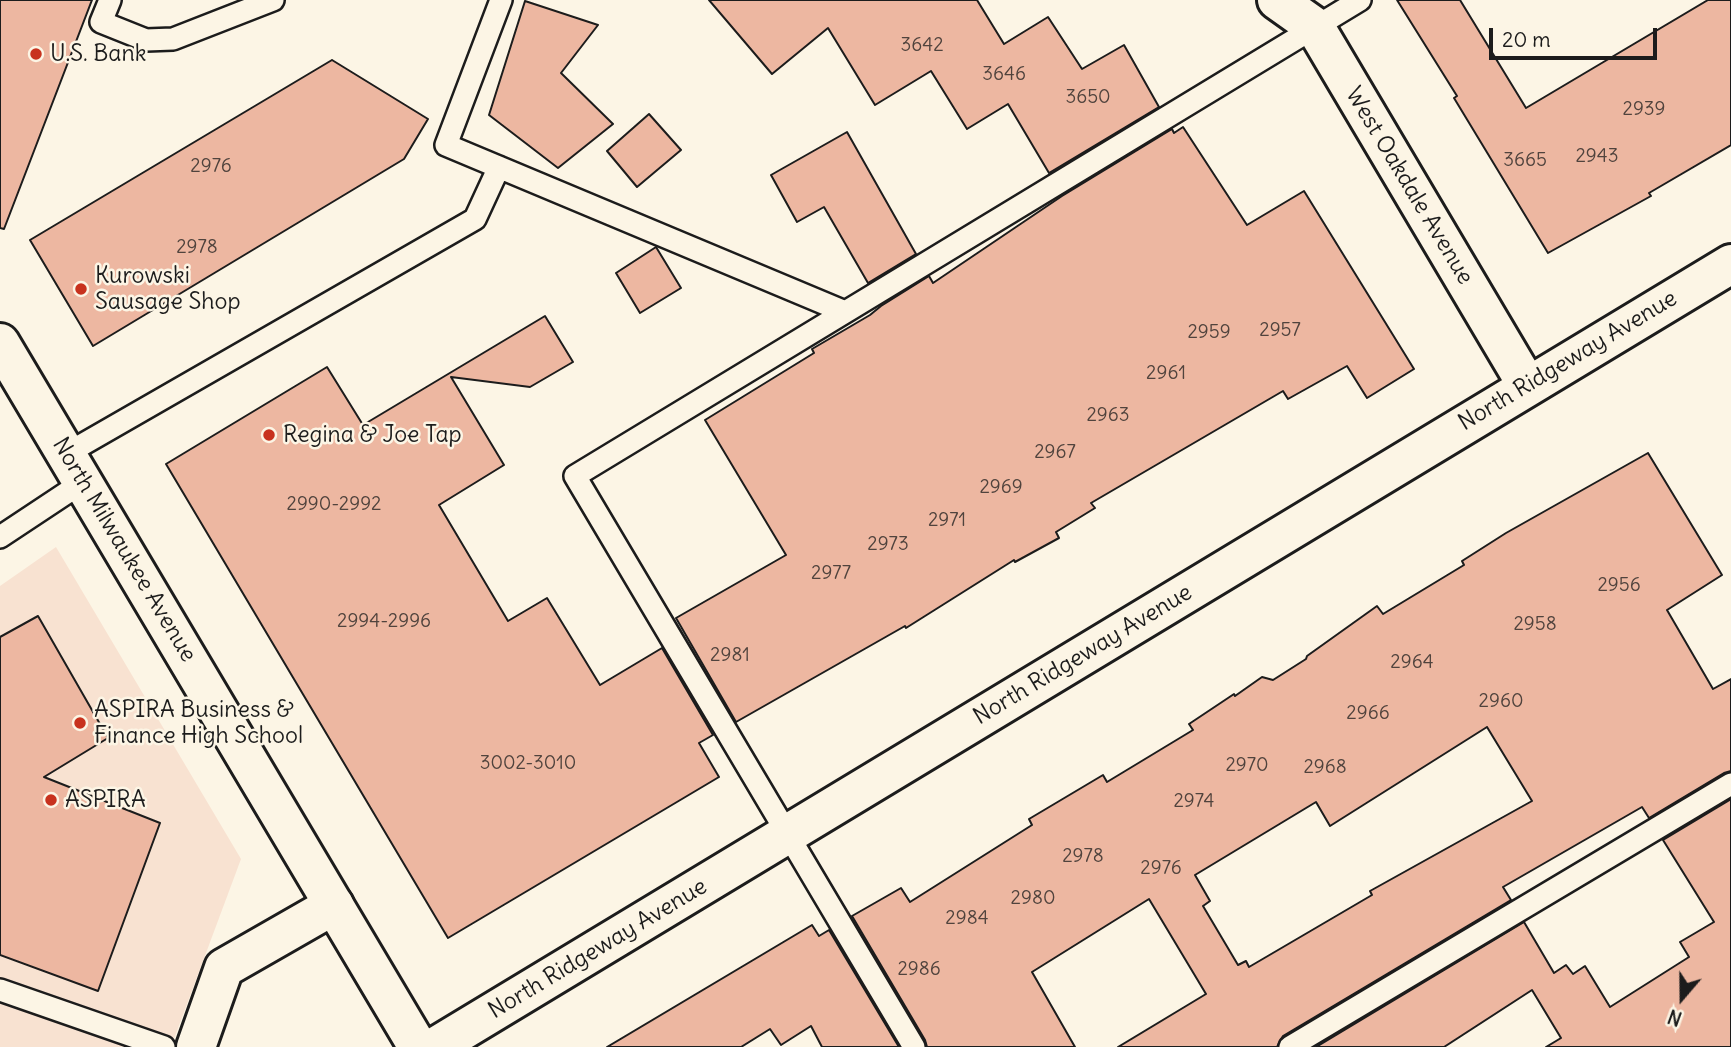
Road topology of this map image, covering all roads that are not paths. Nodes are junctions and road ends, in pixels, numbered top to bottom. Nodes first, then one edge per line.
1 (110, 0) edge
2 (273, 0) edge
3 (500, 0) edge
4 (1277, 0) edge
5 (1360, 0) edge
6 (1315, 27) junction
7 (499, 167) junction
8 (1731, 264) edge
9 (845, 312) junction
10 (0, 343) edge
11 (1527, 385) junction
12 (75, 468) junction
13 (0, 537) edge
14 (1731, 784) edge
15 (788, 835) junction
16 (334, 905) junction
17 (0, 990) edge
18 (164, 1047) edge
19 (196, 1047) edge
20 (418, 1047) edge
21 (435, 1047) edge
22 (914, 1047) edge
23 (1290, 1047) edge

1 - 2 lane
3 - 7 lane
4 - 6 street, West Oakdale Avenue
5 - 6 lane
6 - 9 lane
6 - 11 street, West Oakdale Avenue
7 - 9 lane
7 - 12 lane
8 - 11 street, North Ridgeway Avenue
9 - 15 lane
10 - 12 street, North Milwaukee Avenue
11 - 15 street, North Ridgeway Avenue
12 - 13 lane
12 - 16 street, North Milwaukee Avenue
14 - 23 lane
15 - 21 street, North Ridgeway Avenue
15 - 22 lane
16 - 19 street
16 - 20 street, North Milwaukee Avenue
17 - 18 lane

